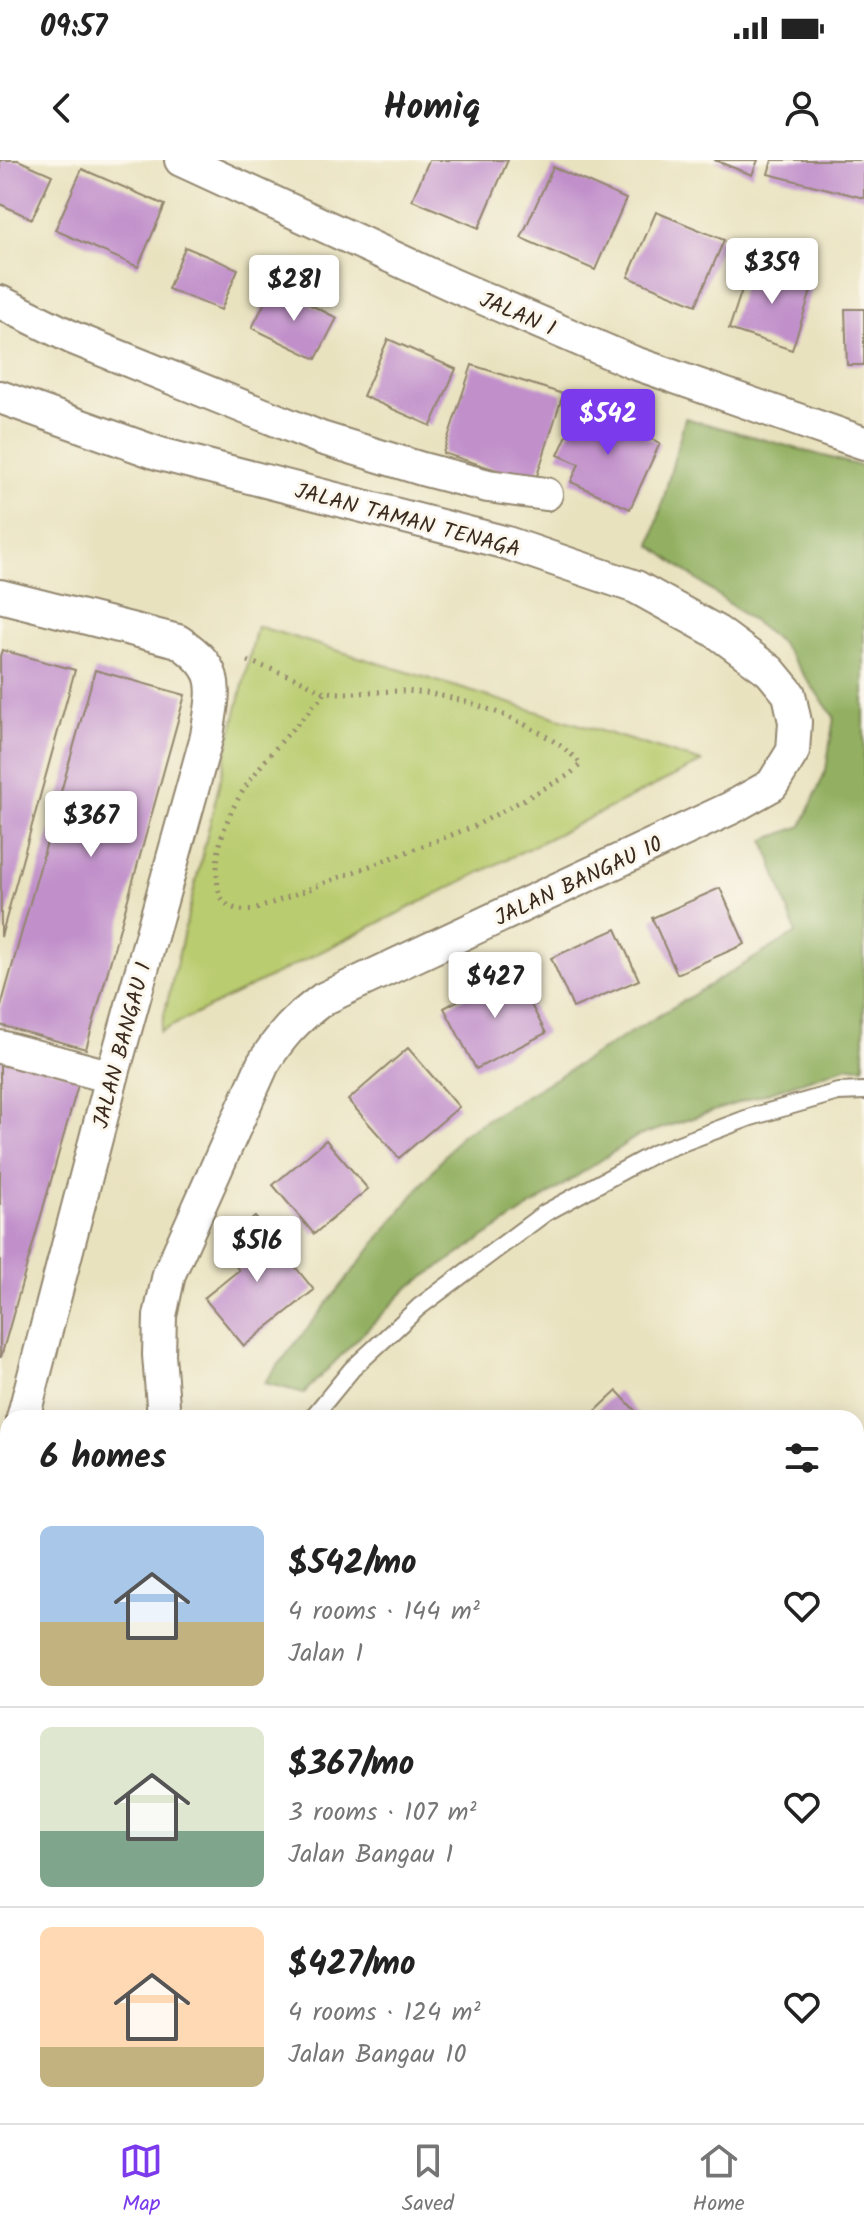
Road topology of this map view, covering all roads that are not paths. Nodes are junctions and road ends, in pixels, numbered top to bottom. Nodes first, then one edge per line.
1 (181, 160) edge
2 (0, 302) edge
3 (0, 397) edge
4 (864, 443) edge
5 (546, 494) dead end
6 (0, 596) edge
7 (789, 694) joint
8 (0, 1047) edge
9 (112, 1077) junction
10 (864, 1091) edge
11 (25, 1410) edge
12 (163, 1410) edge
13 (319, 1410) edge

1 - 4 street, JALAN 1
2 - 5 street
3 - 7 street, JALAN TAMAN TENAGA
6 - 9 street, JALAN BANGAU 1
7 - 12 street, JALAN BANGAU 10
8 - 9 street
9 - 11 street, JALAN BANGAU 1
10 - 13 lane

